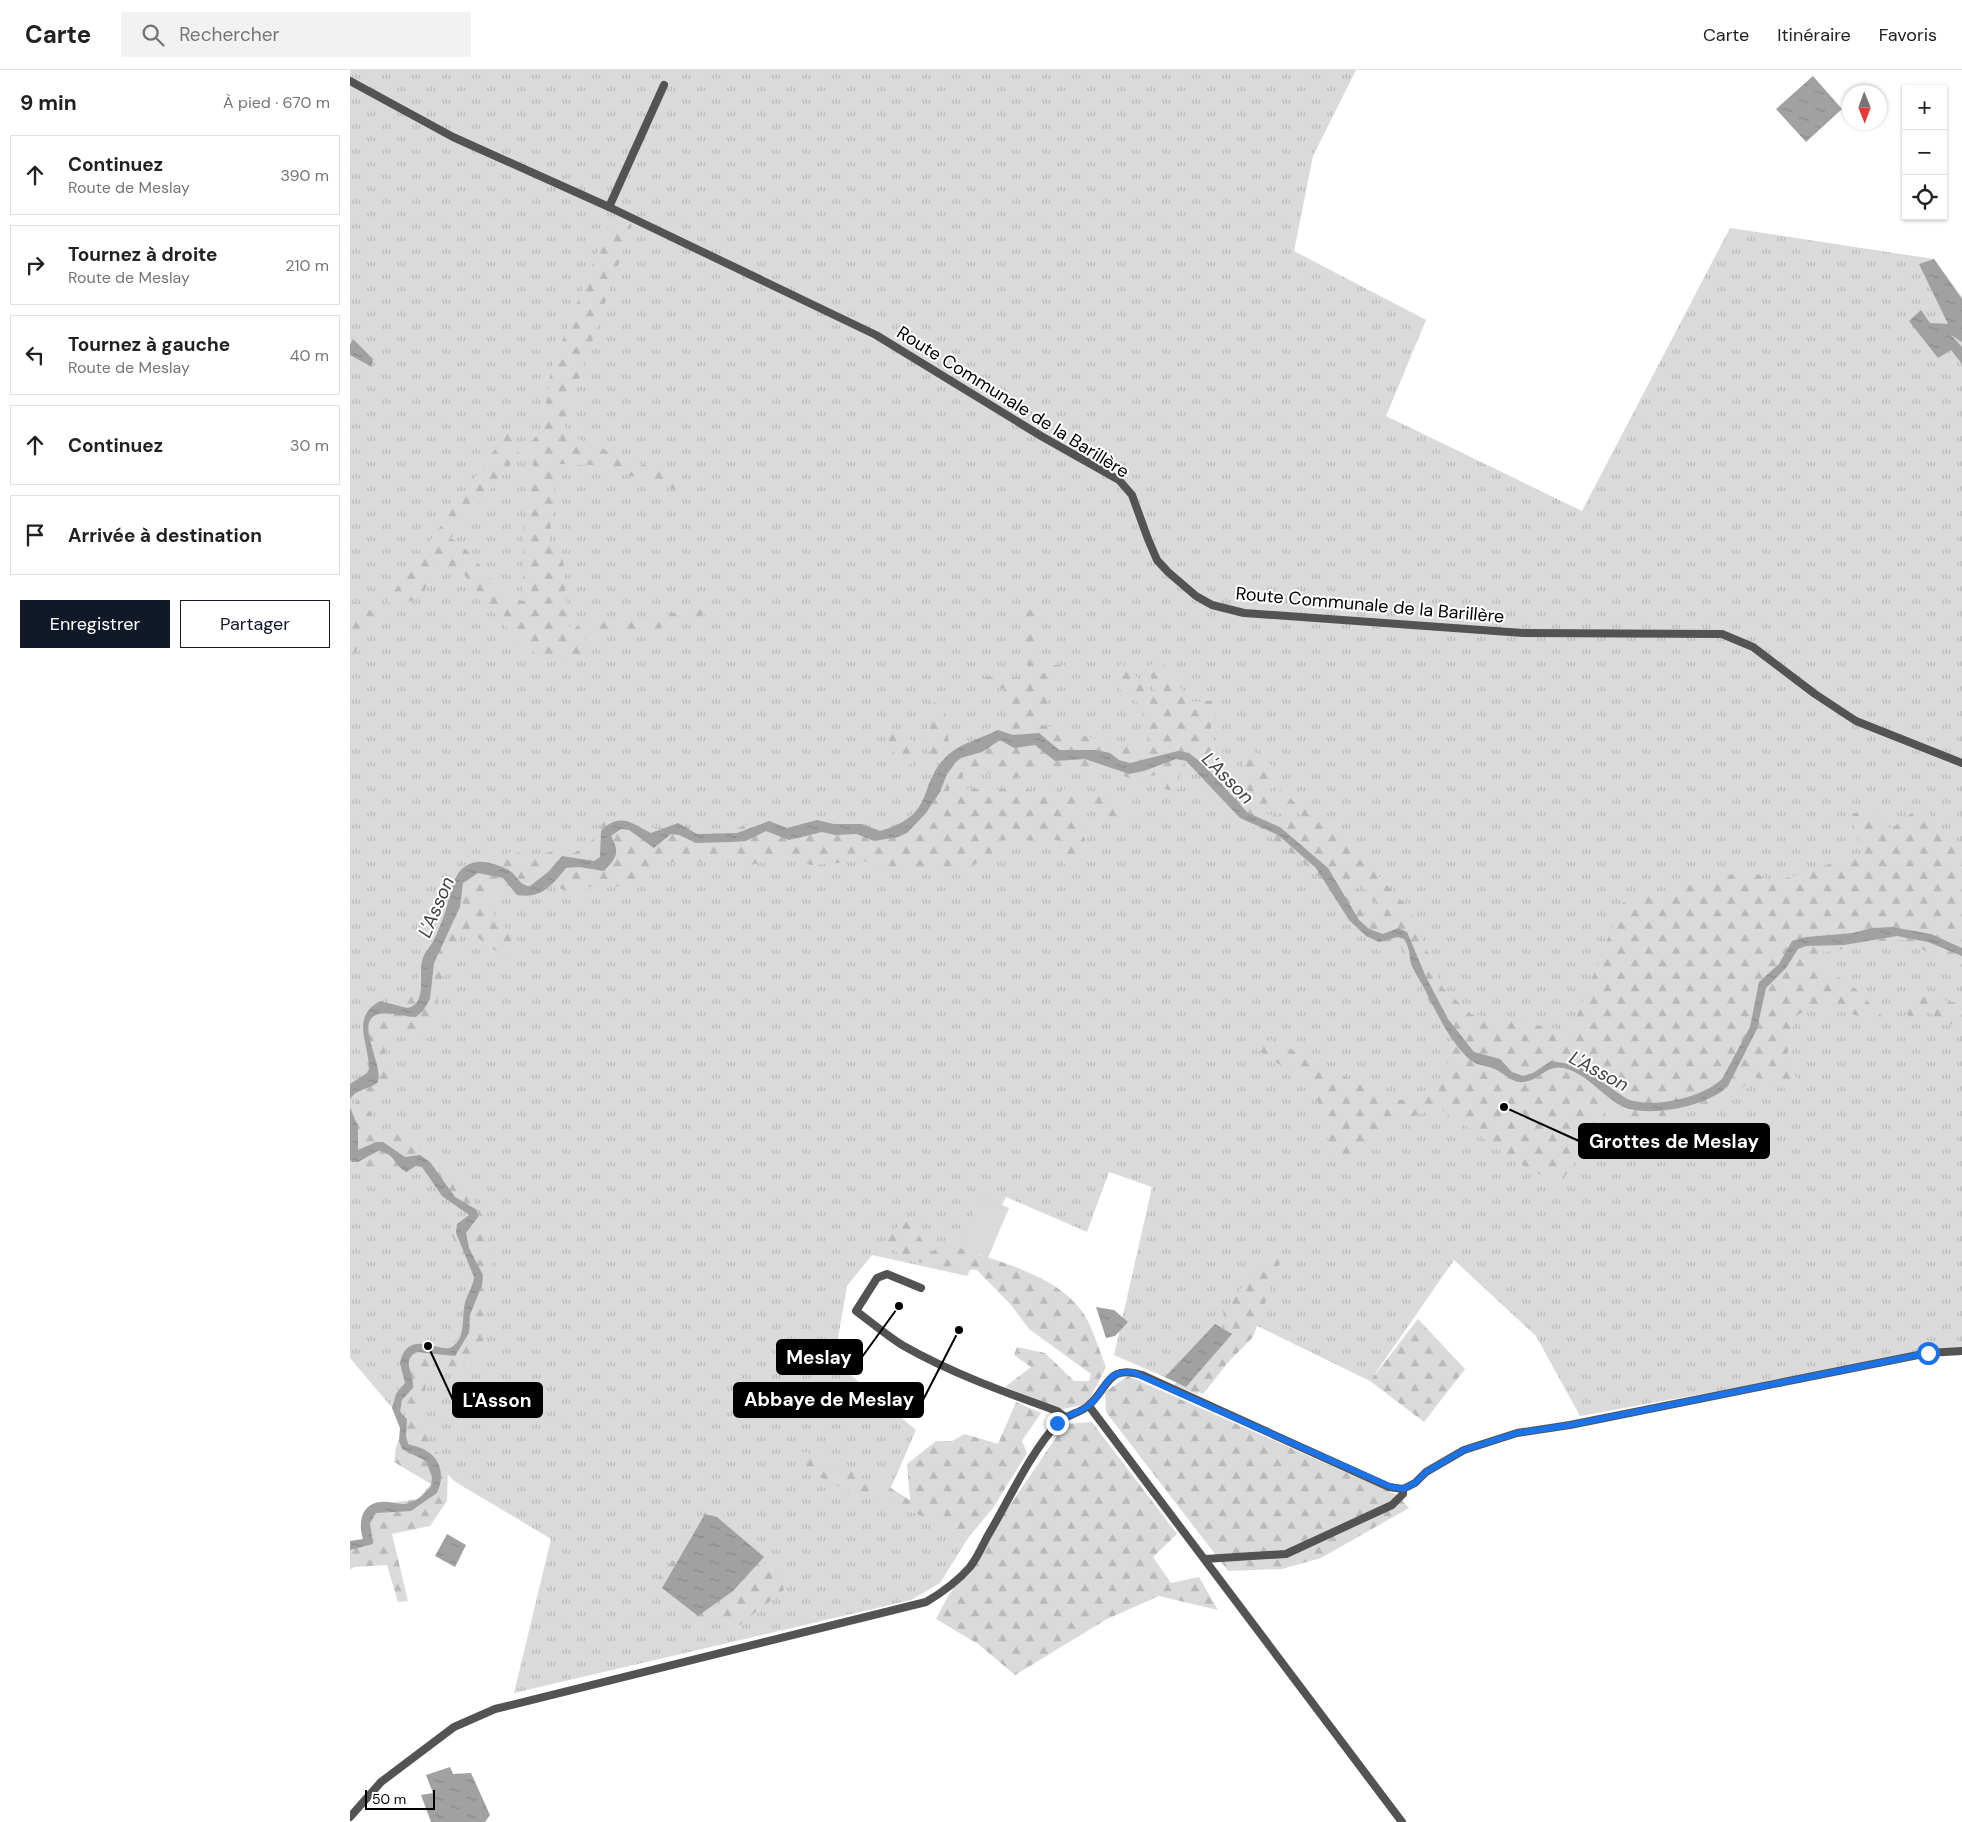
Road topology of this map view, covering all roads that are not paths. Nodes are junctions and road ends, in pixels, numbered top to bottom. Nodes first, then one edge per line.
1 (350, 81) edge
2 (664, 85) dead end
3 (609, 207) junction
4 (1962, 763) edge
5 (920, 1288) dead end
6 (1962, 1351) edge
7 (1089, 1406) junction
8 (1065, 1417) junction
9 (1403, 1489) junction
10 (1205, 1559) junction
11 (350, 1816) edge
12 (1402, 1822) edge

1 - 3 street, Route Communale de la Barillère
2 - 3 street
3 - 4 street, Route Communale de la Barillère
5 - 8 street
6 - 9 street
7 - 8 street
7 - 9 street
7 - 10 street
8 - 11 street
9 - 10 street
10 - 12 street

